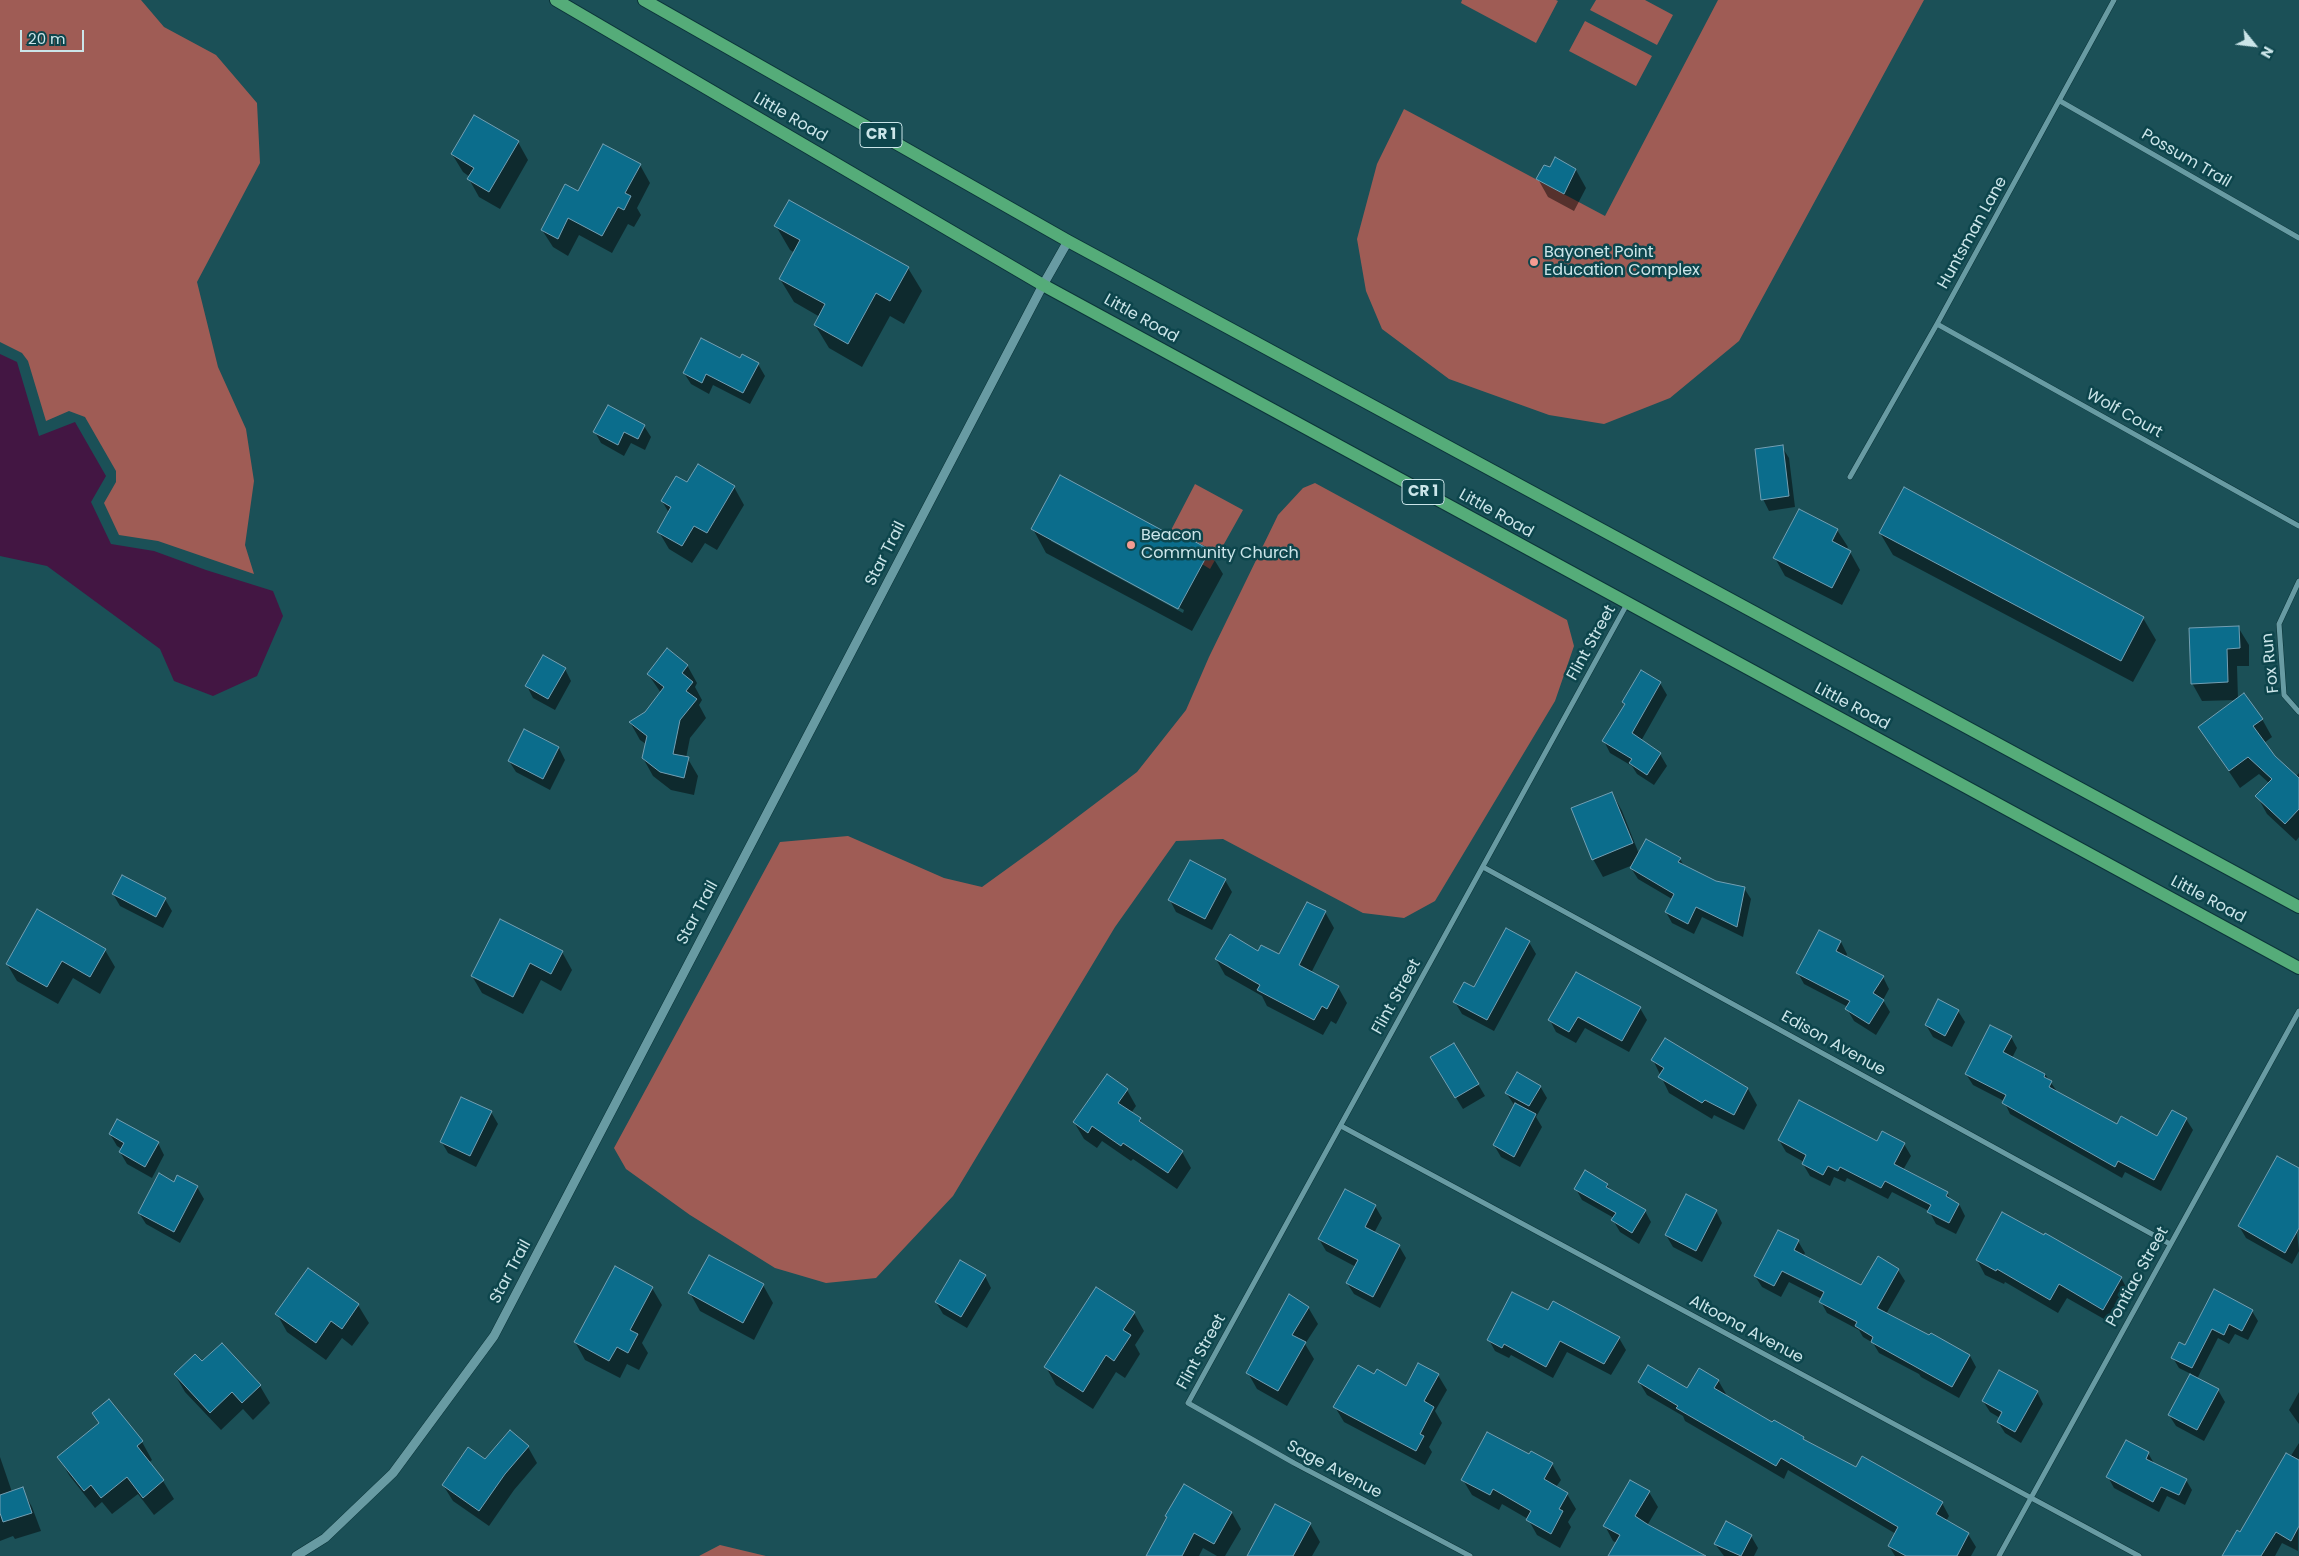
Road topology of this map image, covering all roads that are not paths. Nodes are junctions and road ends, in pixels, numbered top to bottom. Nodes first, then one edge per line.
1 (556, 0) edge
2 (644, 0) edge
3 (2114, 0) edge
4 (2060, 102) junction
5 (2299, 238) edge
6 (1068, 241) junction
7 (1043, 284) junction
8 (1937, 324) junction
9 (1850, 477) dead end
10 (2299, 526) edge
11 (2299, 581) edge
12 (1627, 604) junction
13 (2299, 712) edge
14 (1483, 866) junction
15 (2299, 907) edge
16 (2299, 968) edge
17 (2299, 1011) edge
18 (1341, 1126) junction
19 (2170, 1244) junction
20 (1188, 1402) joint
21 (2031, 1498) junction
22 (296, 1556) edge
23 (1470, 1556) edge
24 (1999, 1556) edge
25 (2139, 1556) edge

1 - 7 main road, Little Road / CR 1
2 - 6 main road, Little Road / CR 1
3 - 4 street, Huntsman Lane
4 - 5 street, Possum Trail
4 - 8 street, Huntsman Lane
6 - 7 street, Star Trail
6 - 15 main road, Little Road / CR 1
7 - 12 main road, Little Road / CR 1
7 - 22 street, Star Trail
8 - 9 street, Huntsman Lane
8 - 10 street, Wolf Court
11 - 13 street, Fox Run
12 - 14 street, Flint Street
12 - 16 main road, Little Road / CR 1
14 - 18 street, Flint Street
14 - 19 street, Edison Avenue
17 - 19 street, Pontiac Street
18 - 20 street, Flint Street
18 - 21 street, Altoona Avenue
19 - 21 street, Pontiac Street
20 - 23 street, Sage Avenue
21 - 24 street, Pontiac Street
21 - 25 street, Altoona Avenue

